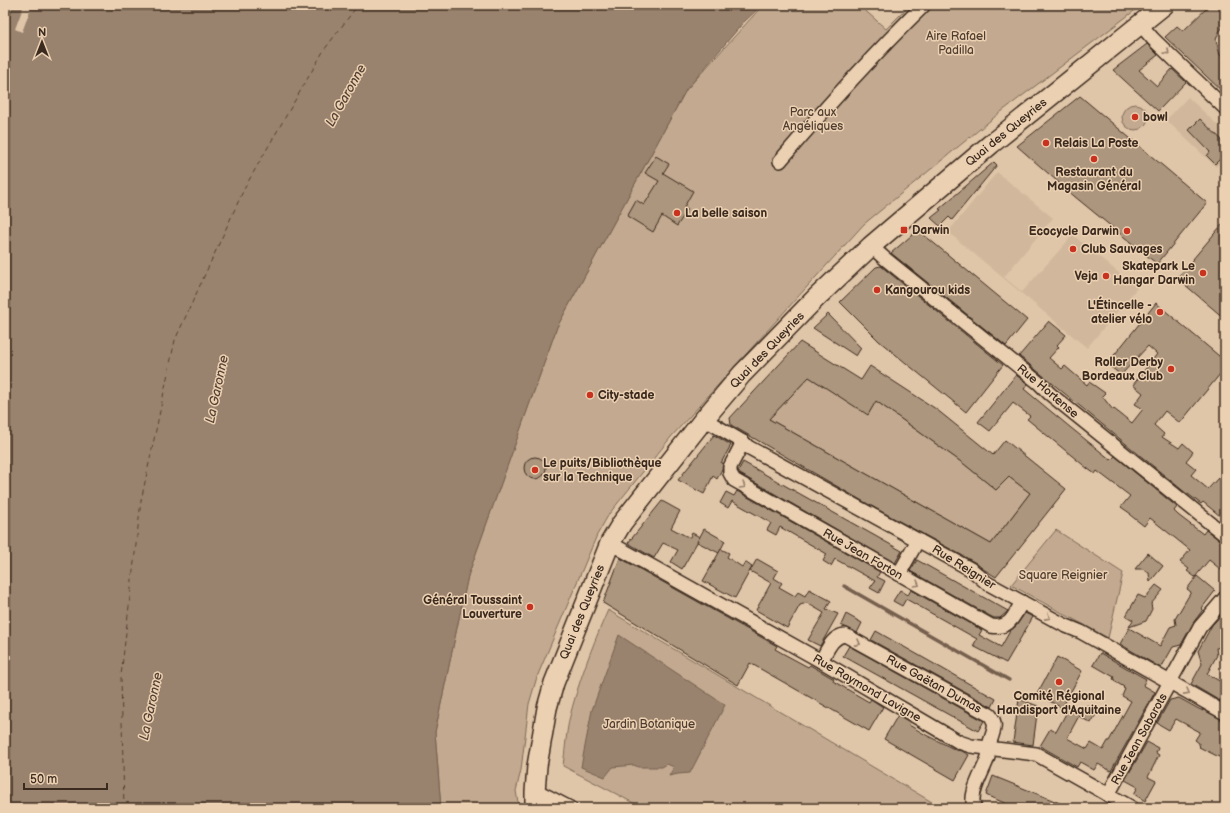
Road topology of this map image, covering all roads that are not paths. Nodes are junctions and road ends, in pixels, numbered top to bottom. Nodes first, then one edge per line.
1 (924, 5) edge
2 (1164, 5) edge
3 (1140, 24) junction
4 (1225, 108) edge
5 (780, 161) dead end
6 (871, 246) junction
7 (704, 419) junction
8 (743, 442) junction
9 (1225, 536) edge
10 (918, 540) junction
11 (610, 543) junction
12 (899, 574) junction
13 (1225, 598) edge
14 (1022, 602) junction
15 (821, 661) junction
16 (1170, 682) junction
17 (1225, 713) edge
18 (989, 748) junction
19 (1108, 795) junction
20 (535, 800) edge
21 (570, 808) edge
22 (975, 808) edge
23 (1132, 808) edge

1 - 5 street
2 - 3 main road, Quai des Queyries
3 -> 4 street
3 - 6 main road, Quai des Queyries
6 - 7 main road, Quai des Queyries
6 - 9 street, Rue Hortense
7 - 8 street, Rue Reignier
7 - 11 main road, Quai des Queyries
8 - 10 street, Rue Reignier
8 -> 12 street, Rue Jean Forton
10 - 12 street
10 - 14 street, Rue Reignier
11 - 15 street, Rue Raymond Lavigne
11 - 20 main road, Quai des Queyries
12 -> 14 street, Rue Jean Forton
13 - 16 street, Rue Jean Sabarots
14 -> 16 street, Rue Reignier
15 - 18 street, Rue Raymond Lavigne
15 -> 18 street, Rue Gaëtan Dumas
16 -> 17 street, Rue Reignier
16 - 19 street, Rue Jean Sabarots
18 - 19 street, Rue Raymond Lavigne
18 - 22 street, Rue Gaëtan Dumas
19 - 23 street, Rue Raymond Lavigne
20 - 21 street

